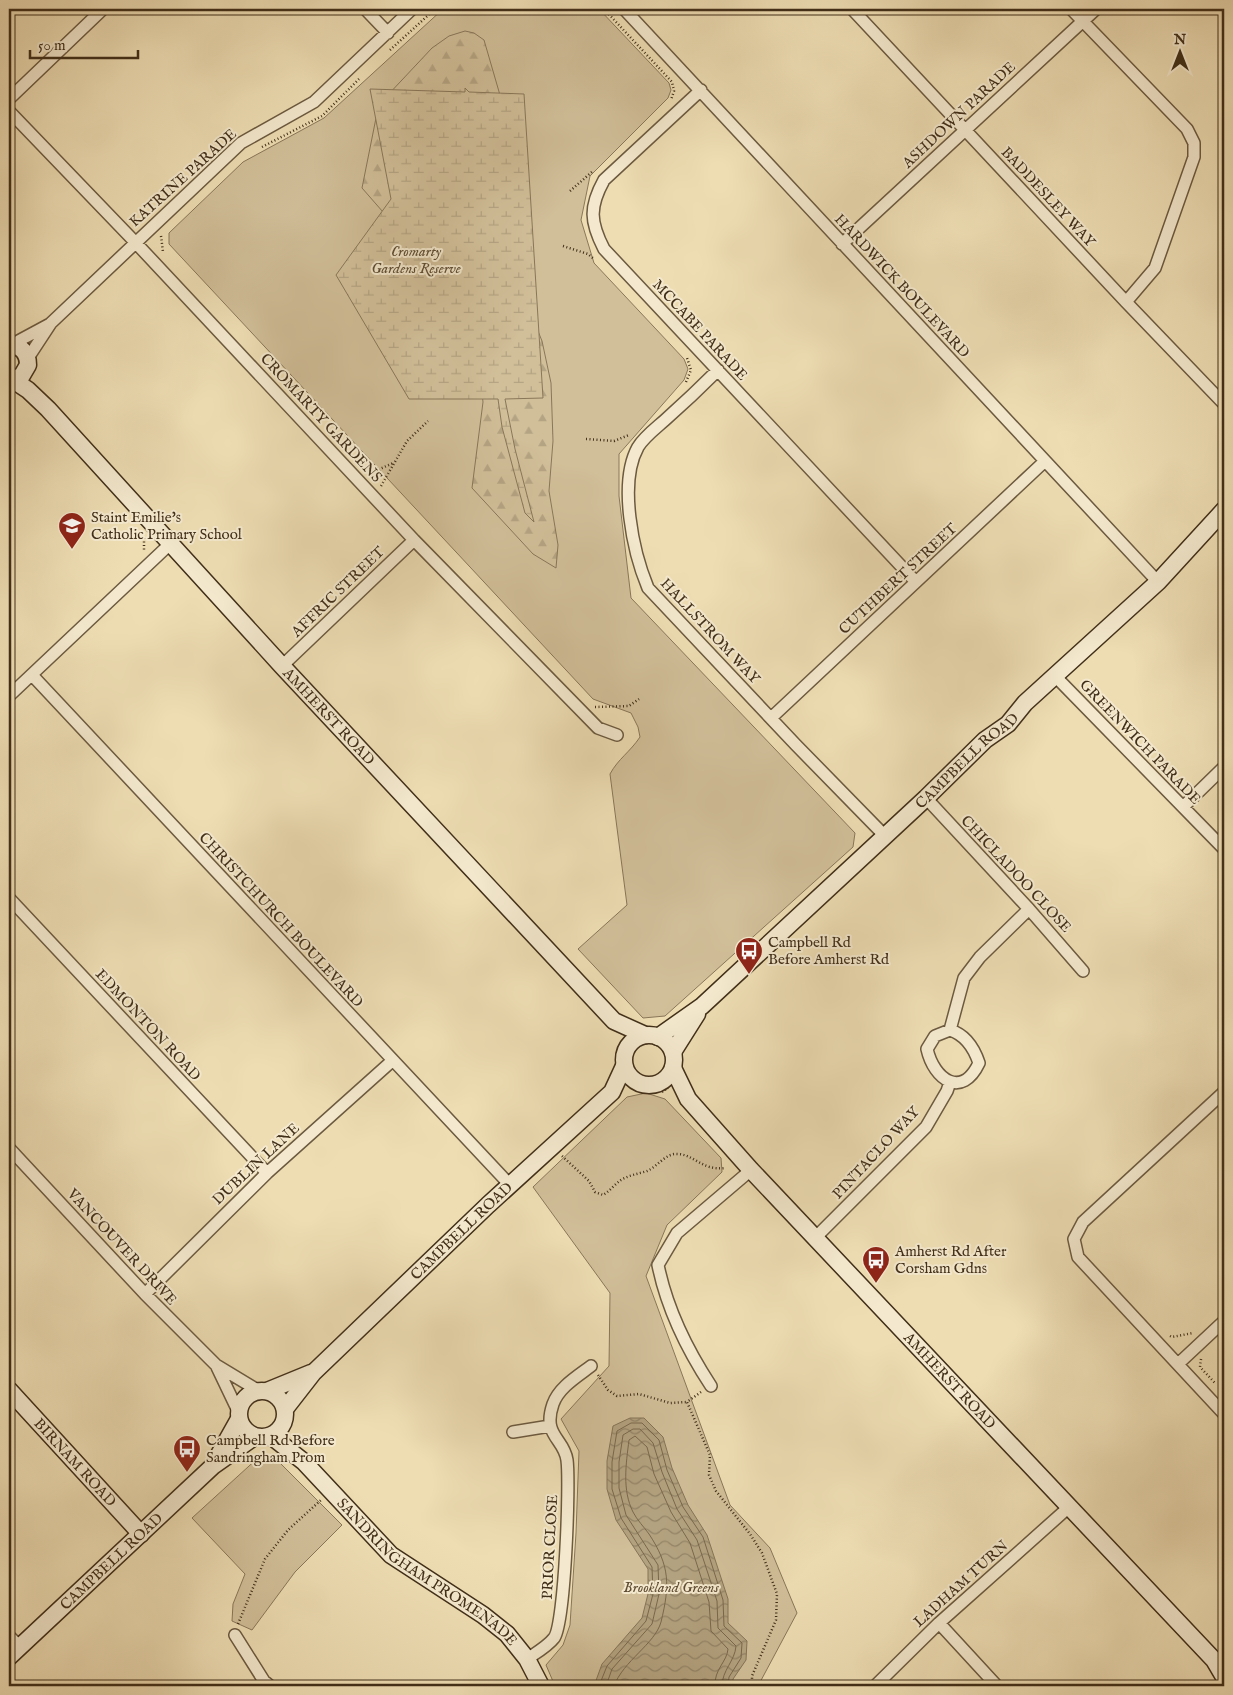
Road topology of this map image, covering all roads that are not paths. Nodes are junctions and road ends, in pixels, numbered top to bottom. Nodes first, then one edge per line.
1 (103, 9) edge
2 (365, 9) edge
3 (412, 9) edge
4 (624, 9) edge
5 (852, 9) edge
6 (1071, 9) edge
7 (1096, 9) edge
8 (1082, 21) junction
9 (388, 33) junction
10 (701, 90) junction
11 (9, 99) edge
12 (9, 111) edge
13 (965, 130) junction
14 (135, 242) junction
15 (842, 244) junction
16 (1126, 302) junction
17 (51, 323) junction
18 (10, 345) edge
19 (28, 362) junction
20 (718, 370) junction
21 (11, 380) edge
22 (1224, 404) edge
23 (48, 409) junction
24 (1045, 461) junction
25 (1224, 510) edge
26 (414, 540) junction
27 (170, 544) junction
28 (916, 582) junction
29 (1158, 582) junction
30 (282, 666) junction
31 (32, 675) junction
32 (1056, 677) junction
33 (9, 696) edge
34 (771, 718) junction
35 (617, 735) dead end
36 (1224, 767) edge
37 (926, 798) junction
38 (1183, 807) junction
39 (885, 836) junction
40 (1224, 849) edge
41 (9, 898) edge
42 (1029, 909) junction
43 (1083, 971) dead end
44 (702, 1006) junction
45 (614, 1021) junction
46 (950, 1030) junction
47 (652, 1036) junction
48 (673, 1060) junction
49 (392, 1061) junction
50 (624, 1061) junction
51 (950, 1082) junction
52 (639, 1083) junction
53 (658, 1083) junction
54 (612, 1092) junction
55 (1224, 1092) edge
56 (688, 1099) junction
57 (9, 1148) edge
58 (751, 1170) junction
59 (267, 1173) junction
60 (510, 1185) junction
61 (815, 1238) junction
62 (145, 1294) junction
63 (1224, 1321) edge
64 (1178, 1364) junction
65 (216, 1365) junction
66 (591, 1366) road end
67 (313, 1372) junction
68 (711, 1386) road end
69 (9, 1390) edge
70 (263, 1391) junction
71 (1224, 1414) edge
72 (239, 1415) junction
73 (284, 1416) junction
74 (550, 1426) junction
75 (512, 1432) dead end
76 (262, 1436) junction
77 (304, 1462) junction
78 (213, 1466) junction
79 (1069, 1507) junction
80 (141, 1534) junction
81 (939, 1623) junction
82 (235, 1634) road end
83 (12, 1647) edge
84 (528, 1659) junction
85 (1219, 1663) edge
86 (1224, 1677) edge
87 (270, 1686) edge
88 (541, 1686) edge
89 (875, 1686) edge
90 (997, 1686) edge

1 - 11 street
2 - 9 street
3 - 9 street, KATRINE PARADE
4 - 10 street, HARDWICK BOULEVARD
5 - 13 street, BADDESLEY WAY
6 - 8 street
7 - 8 street, ASHDOWN PARADE
8 - 13 street, ASHDOWN PARADE
8 - 16 street
9 - 14 street, KATRINE PARADE
10 - 15 street, HARDWICK BOULEVARD
10 - 20 street, MCCABE PARADE
12 - 14 street, CROMARTY GARDENS
13 - 15 street, ASHDOWN PARADE
13 - 16 street, BADDESLEY WAY
14 - 17 street, KATRINE PARADE
14 - 26 street, CROMARTY GARDENS
15 - 24 street, HARDWICK BOULEVARD
16 - 22 street, BADDESLEY WAY
17 - 18 street, KATRINE PARADE
17 - 19 street, KATRINE PARADE
18 - 19 street
19 - 21 street
19 - 23 street, AMHERST ROAD
20 - 28 street, MCCABE PARADE
20 - 34 street, HALLSTROM WAY
21 - 23 street, AMHERST ROAD
23 - 27 street, AMHERST ROAD
24 - 28 street, CUTHBERT STREET
24 - 29 street, HARDWICK BOULEVARD
25 - 29 street, CAMPBELL ROAD
26 - 30 street, AFFRIC STREET
26 - 35 street, CROMARTY GARDENS
27 - 30 street, AMHERST ROAD
27 - 31 street
28 - 34 street, CUTHBERT STREET
29 - 32 street, CAMPBELL ROAD
30 - 45 street, AMHERST ROAD
31 - 33 street
31 - 49 street, CHRISTCHURCH BOULEVARD
32 - 37 street, CAMPBELL ROAD
32 - 38 street, GREENWICH PARADE
34 - 39 street, HALLSTROM WAY
36 - 38 street
37 - 39 street, CAMPBELL ROAD
37 - 42 street, CHICLADOO CLOSE
38 - 40 street, GREENWICH PARADE
39 - 44 street, CAMPBELL ROAD
41 - 59 street, EDMONTON ROAD
42 - 43 street, CHICLADOO CLOSE
42 - 46 street
44 - 47 street, CAMPBELL ROAD
44 - 48 street, CAMPBELL ROAD
45 - 47 street, AMHERST ROAD
45 - 50 street, AMHERST ROAD
46 - 51 street
46 - 51 street
47 - 48 street, AMHERST ROAD
47 - 50 street
48 - 53 street
48 - 56 street, AMHERST ROAD
49 - 59 street, DUBLIN LANE
49 - 60 street, CHRISTCHURCH BOULEVARD
50 - 52 street, AMHERST ROAD
50 - 54 street, CAMPBELL ROAD
51 - 61 street, PINTACLO WAY
52 - 53 street, AMHERST ROAD
52 - 54 street, CAMPBELL ROAD
53 - 56 street, AMHERST ROAD
54 - 60 street, CAMPBELL ROAD
55 - 64 street
56 - 58 street, AMHERST ROAD
57 - 62 street, VANCOUVER DRIVE
58 - 61 street, AMHERST ROAD
58 - 68 street
59 - 62 street, DUBLIN LANE
60 - 67 street, CAMPBELL ROAD
61 - 79 street, AMHERST ROAD
62 - 65 street, VANCOUVER DRIVE
63 - 64 street
64 - 71 street
65 - 70 street, VANCOUVER DRIVE
65 - 72 street, VANCOUVER DRIVE
66 - 74 street
67 - 70 street, CAMPBELL ROAD
67 - 73 street, CAMPBELL ROAD
69 - 80 street, BIRNAM ROAD
70 - 72 street, CAMPBELL ROAD
70 - 73 street
72 - 76 street
72 - 78 street, CAMPBELL ROAD
73 - 76 street, CAMPBELL ROAD
73 - 77 street, SANDRINGHAM PROMENADE
74 - 75 street
74 - 84 street, PRIOR CLOSE
76 - 77 street, SANDRINGHAM PROMENADE
76 - 78 street, CAMPBELL ROAD
77 - 84 street, SANDRINGHAM PROMENADE
78 - 80 street, CAMPBELL ROAD
79 - 81 street, LADHAM TURN
79 - 85 street, AMHERST ROAD
80 - 83 street, CAMPBELL ROAD
81 - 89 street, LADHAM TURN
81 - 90 street
82 - 87 street
84 - 88 street, SANDRINGHAM PROMENADE
85 - 86 street, AMHERST ROAD

